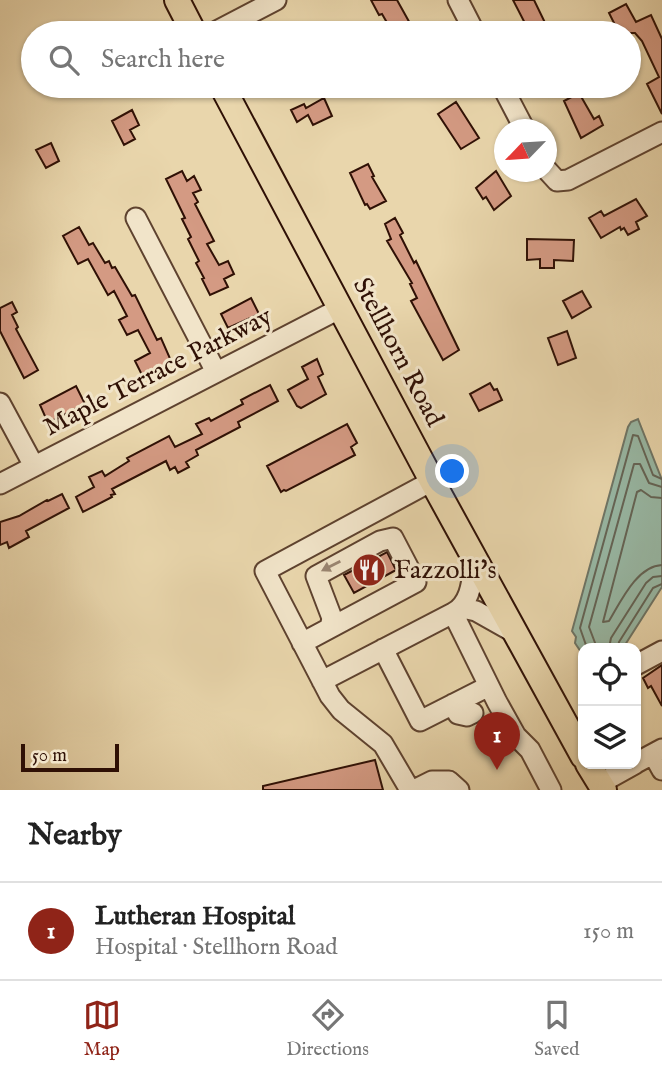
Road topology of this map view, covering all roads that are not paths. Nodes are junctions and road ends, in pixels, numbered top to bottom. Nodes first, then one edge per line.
1 (177, 0) edge
2 (276, 0) edge
3 (457, 0) edge
4 (188, 21) edge
5 (236, 21) edge
6 (468, 21) edge
7 (228, 98) edge
8 (508, 98) edge
9 (519, 119) edge
10 (662, 132) edge
11 (557, 177) edge
12 (136, 218) dead end
13 (341, 308) junction
14 (216, 372) junction
15 (0, 403) edge
16 (34, 466) junction
17 (432, 481) junction
18 (0, 484) edge
19 (475, 558) junction
20 (458, 610) junction
21 (330, 628) junction
22 (517, 635) junction
23 (302, 643) junction
24 (383, 649) junction
25 (662, 651) edge
26 (641, 662) edge
27 (322, 681) junction
28 (487, 702) junction
29 (453, 704) junction
30 (578, 747) edge
31 (650, 760) edge
32 (597, 782) edge
33 (412, 790) edge
34 (458, 790) edge
35 (551, 790) edge

1 - 4 main road
2 - 5 street
3 - 6 street
7 - 13 main road, Stellhorn Road
8 - 9 street
10 - 11 street
12 - 14 street
13 - 14 street, Maple Terrace Parkway
13 - 17 main road, Stellhorn Road
14 - 16 street, Maple Terrace Parkway
15 - 16 street
16 - 18 street, Maple Terrace Parkway
17 - 19 main road, Stellhorn Road
17 - 23 street
19 - 20 street
19 - 22 main road, Stellhorn Road
20 - 22 street
20 - 24 street
20 - 28 street
21 -> 21 street
21 - 23 street
22 - 30 main road, Stellhorn Road
23 - 27 street
24 - 27 street
24 - 29 street
25 - 26 street
27 - 33 street
28 - 29 street
28 - 29 street
28 - 35 street
31 - 32 street
33 - 34 street

